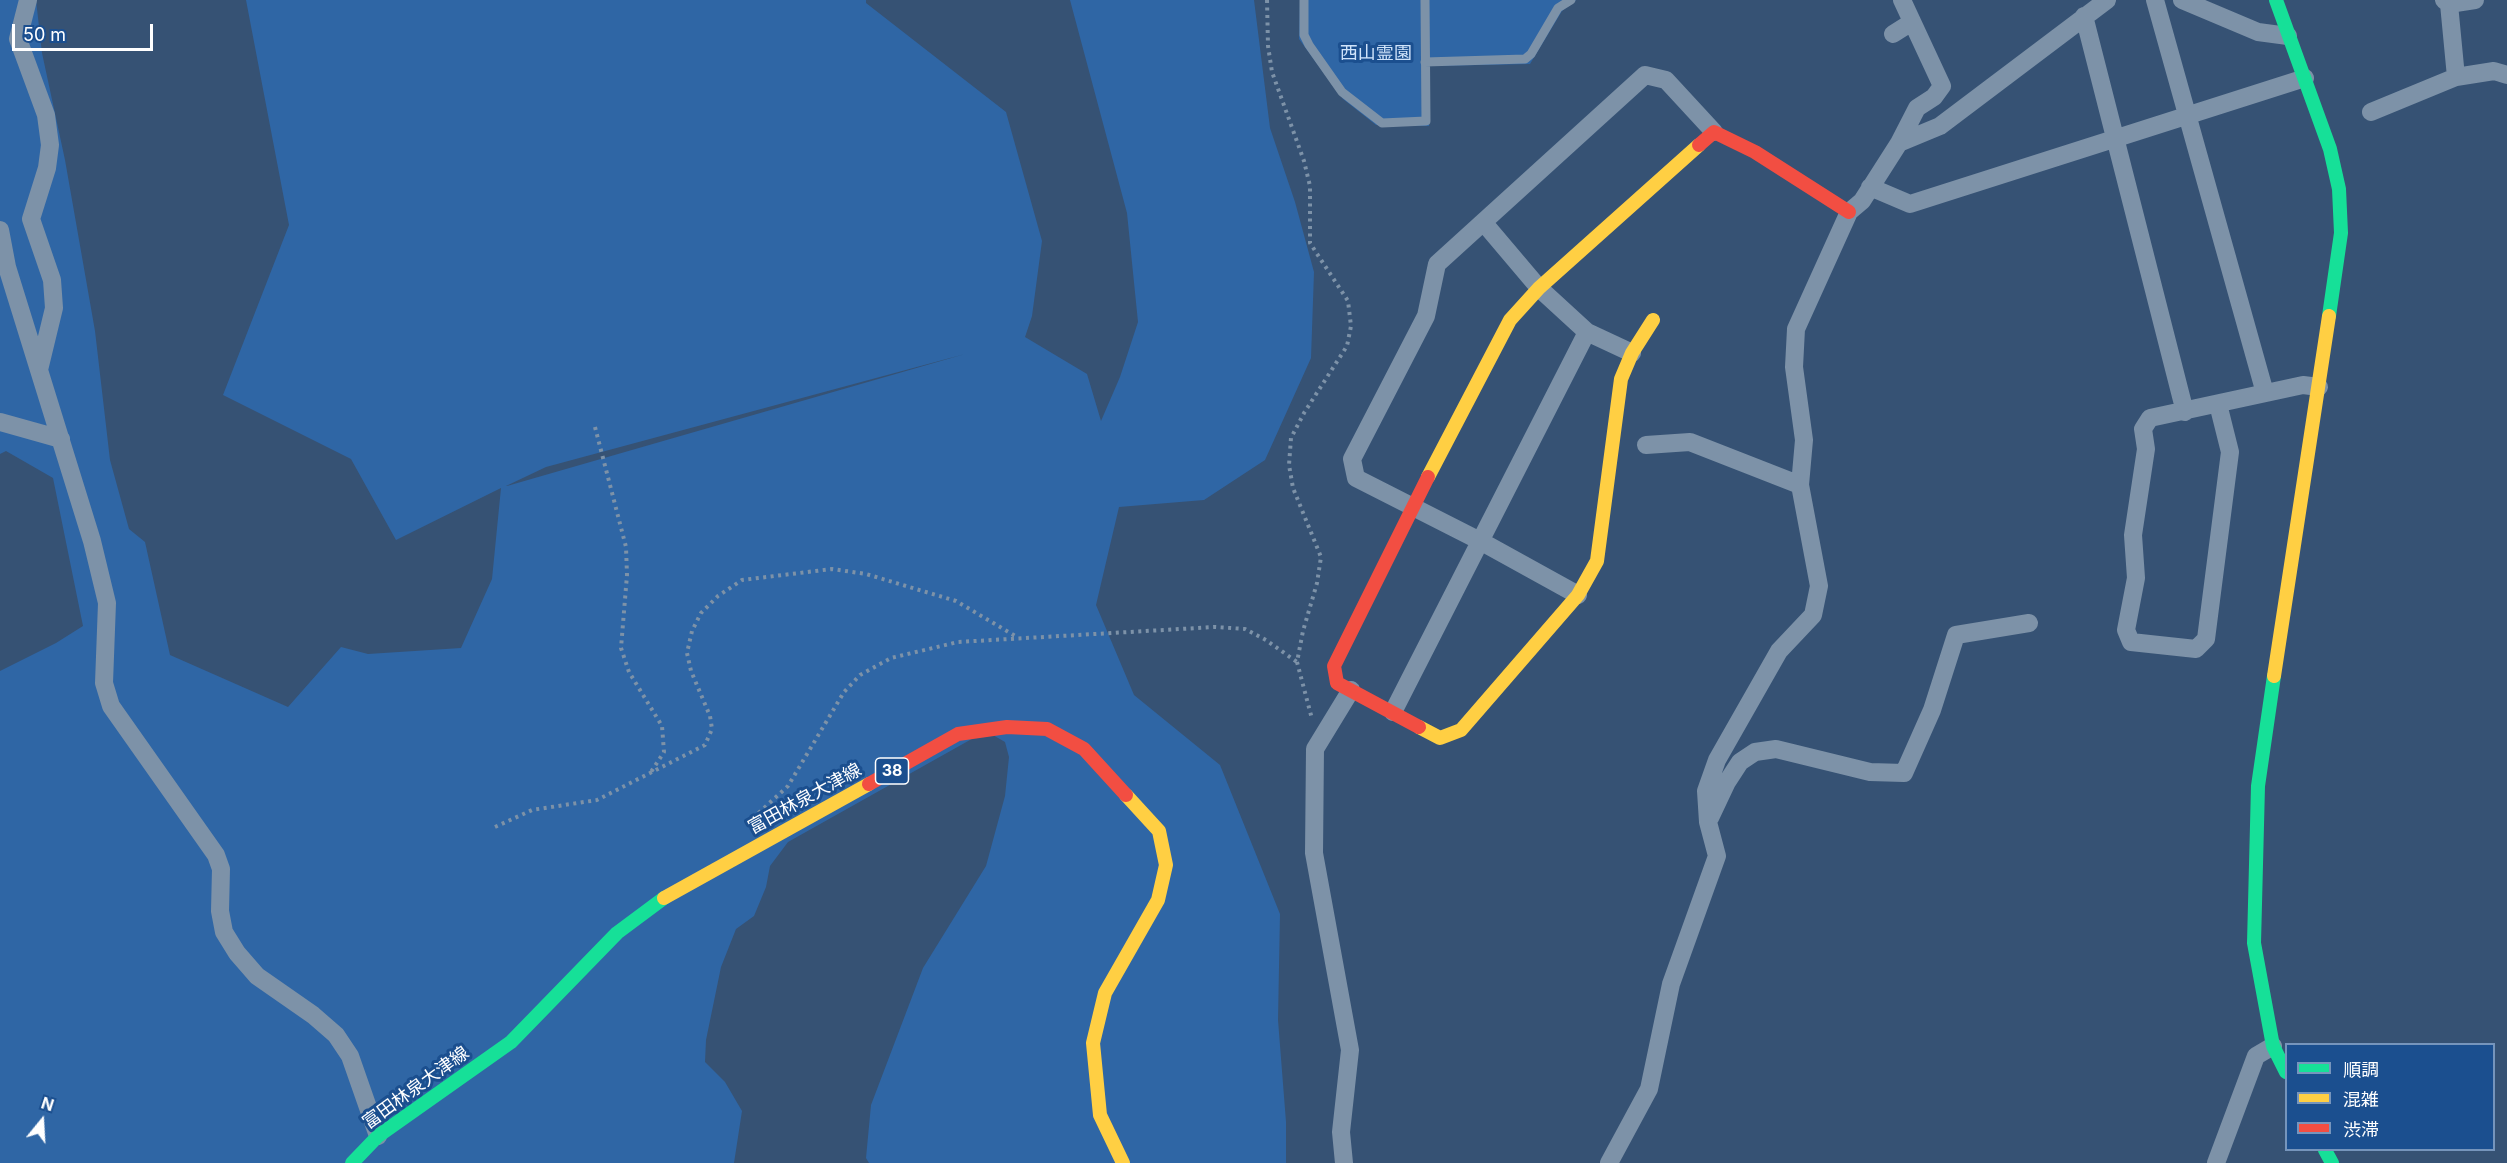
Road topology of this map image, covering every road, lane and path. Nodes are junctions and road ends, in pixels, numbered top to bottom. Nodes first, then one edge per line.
1 (28, 0) edge
2 (1267, 0) edge
3 (1304, 0) edge
4 (1425, 0) edge
5 (1571, 0) edge
6 (1902, 0) edge
7 (2107, 0) edge
8 (2155, 0) edge
9 (2182, 0) edge
10 (2276, 0) edge
11 (2475, 0) edge
12 (2447, 2) edge
13 (2084, 16) junction
14 (1912, 22) junction
15 (1893, 34) dead end
16 (2288, 36) junction
17 (1425, 62) junction
18 (2507, 75) edge
19 (2456, 77) junction
20 (2305, 78) junction
21 (2371, 111) dead end
22 (2188, 114) junction
23 (1714, 132) junction
24 (2115, 140) junction
25 (1899, 143) junction
26 (1870, 187) junction
27 (1849, 212) junction
28 (1484, 223) junction
29 (0, 230) edge
30 (1539, 288) junction
31 (1653, 320) dead end
32 (1587, 332) junction
33 (1632, 353) junction
34 (39, 370) junction
35 (2319, 387) junction
36 (2265, 393) junction
37 (2218, 405) junction
38 (2185, 412) junction
39 (0, 422) edge
40 (595, 427) dead end
41 (61, 439) junction
42 (1646, 445) dead end
43 (1800, 485) junction
44 (1413, 507) junction
45 (1482, 542) junction
46 (1578, 595) junction
47 (2029, 623) dead end
48 (1017, 637) junction
49 (1297, 662) junction
50 (1351, 690) junction
51 (1393, 712) junction
52 (1315, 749) junction
53 (648, 775) junction
54 (748, 822) dead end
55 (1708, 822) junction
56 (495, 827) dead end
57 (2273, 1046) junction
58 (2285, 1070) edge
59 (378, 1136) junction
60 (352, 1163) edge
61 (1123, 1163) edge
62 (1344, 1163) edge
63 (1609, 1163) edge
64 (2216, 1163) edge

1 - 34 street
2 - 49 path
3 - 17 lane
4 - 17 lane
5 - 17 lane
6 - 14 street
7 - 13 street
8 - 22 street
9 - 16 street
10 - 16 street
11 - 12 street
12 - 19 street
13 - 24 street
13 - 25 street
14 - 15 street
14 - 25 street
16 - 20 street
18 - 19 street
19 - 21 street
20 - 22 street
20 - 35 street
22 - 24 street
22 - 36 street
23 - 27 street
23 - 28 street
23 - 30 street
24 - 26 street
24 - 38 street
25 - 26 street
26 - 27 street
27 - 43 street
28 - 30 street
28 - 44 street
29 - 34 street
30 - 32 street
30 - 44 street
31 - 33 street
32 - 33 street
32 - 45 street
33 - 46 street
34 - 41 street
35 - 36 street
35 - 57 street
36 - 37 street
37 - 38 street
37 - 38 street
39 - 41 street
40 - 53 path
41 - 59 street
42 - 43 street
43 - 55 street
44 - 45 street
44 - 50 street
45 - 46 street
45 - 51 street
46 - 51 street
47 - 55 street
48 - 49 path
48 - 53 path
48 - 54 path
49 - 52 path
50 - 51 street
50 - 52 street
52 - 62 street
53 - 56 path
55 - 63 street
57 - 58 street
57 - 64 street
59 - 60 street, 富田林泉大津線 / 38
59 - 61 street, 富田林泉大津線 / 38

